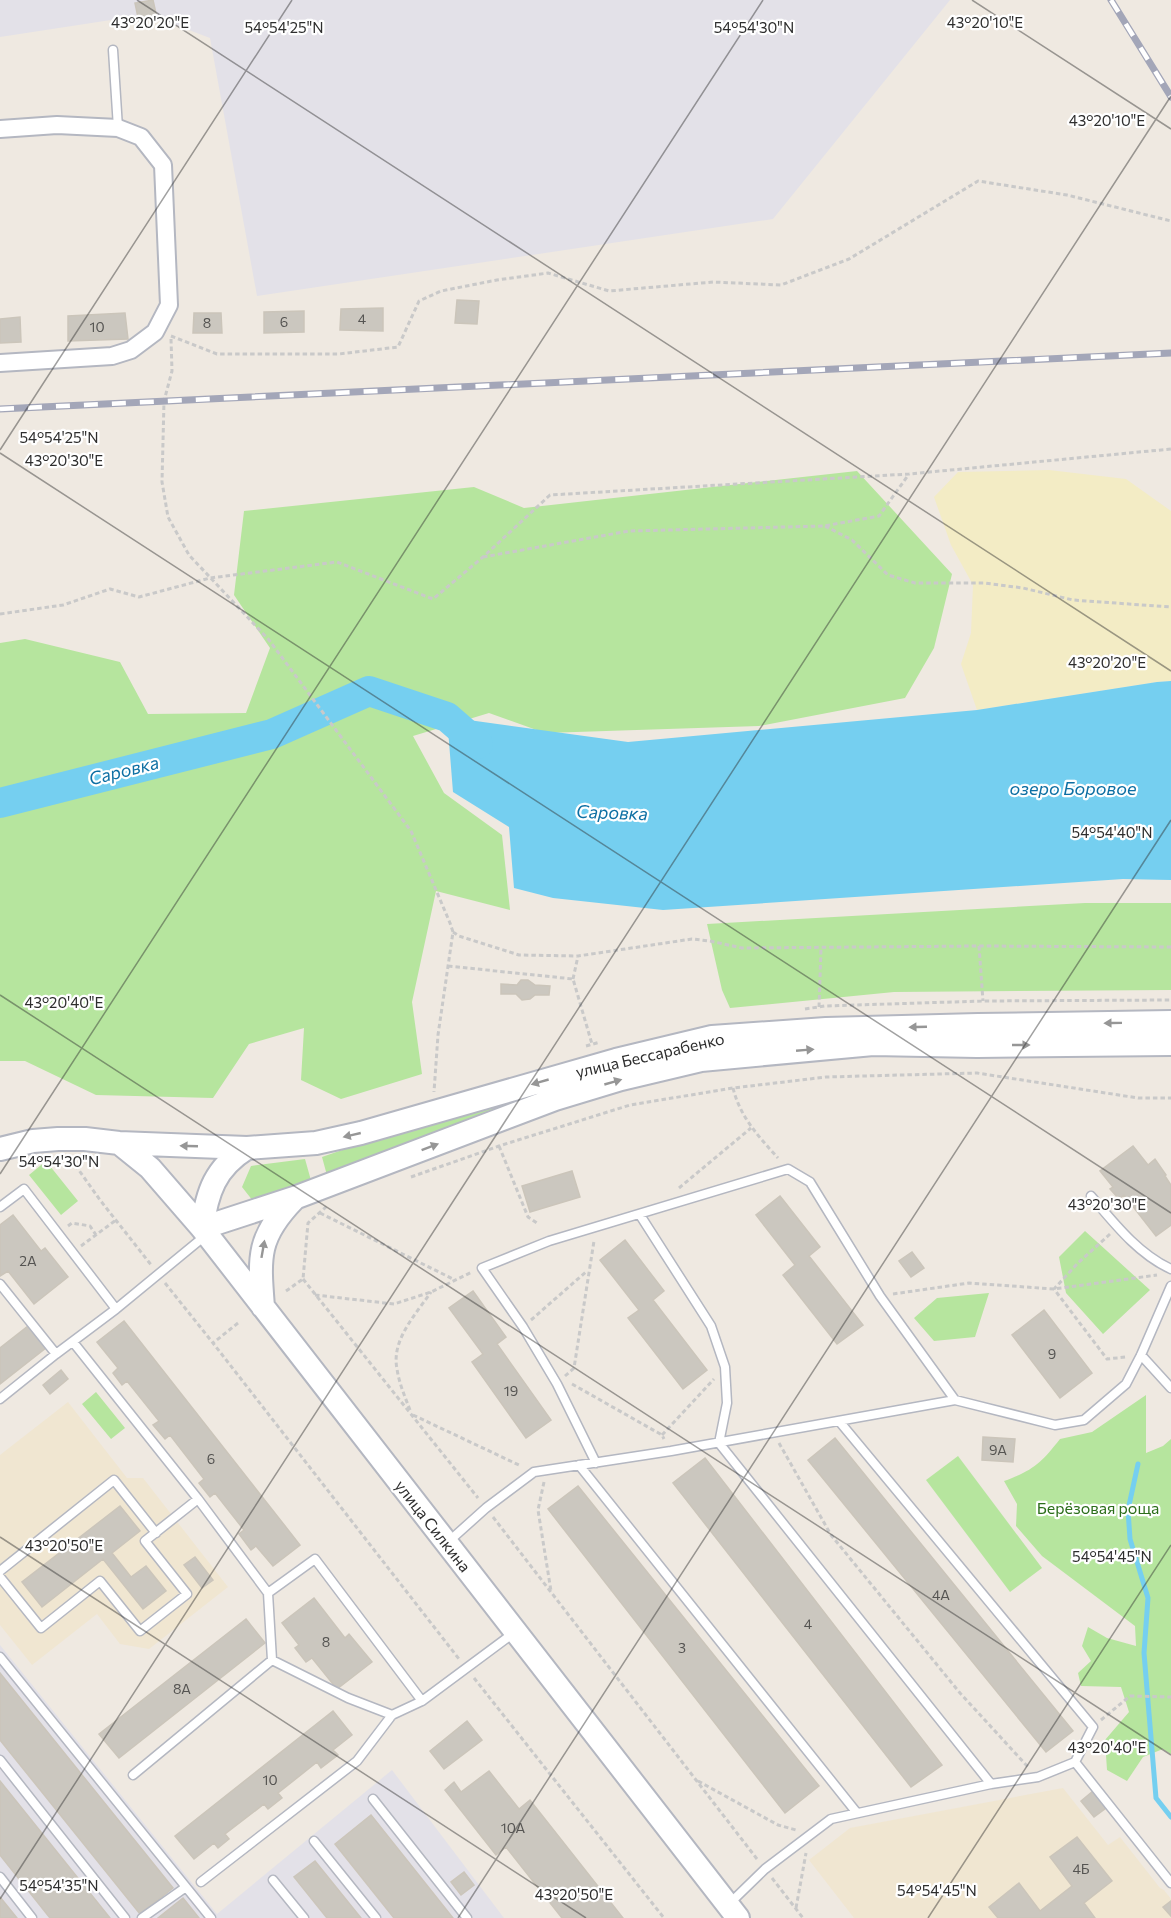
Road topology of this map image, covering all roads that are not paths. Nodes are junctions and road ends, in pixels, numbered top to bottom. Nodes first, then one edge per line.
1 (113, 50) dead end
2 (117, 128) junction
3 (0, 129) edge
4 (0, 363) edge
5 (1171, 1022) edge
6 (978, 1035) junction
7 (1171, 1044) edge
8 (119, 1143) junction
9 (247, 1148) junction
10 (0, 1149) edge
11 (1091, 1196) dead end
12 (297, 1197) junction
13 (0, 1207) edge
14 (640, 1215) junction
15 (204, 1231) junction
16 (1168, 1271) edge
17 (0, 1284) edge
18 (1171, 1286) edge
19 (263, 1307) junction
20 (116, 1309) junction
21 (73, 1342) junction
22 (56, 1354) junction
23 (1142, 1355) junction
24 (1171, 1388) edge
25 (0, 1399) edge
26 (955, 1400) junction
27 (839, 1421) junction
28 (719, 1443) junction
29 (596, 1463) junction
30 (579, 1465) junction
31 (198, 1499) junction
32 (156, 1533) junction
33 (447, 1543) junction
34 (0, 1571) edge
35 (0, 1577) edge
36 (268, 1593) junction
37 (515, 1632) junction
38 (0, 1657) edge
39 (272, 1660) junction
40 (422, 1701) junction
41 (392, 1715) junction
42 (0, 1760) edge
43 (1075, 1762) junction
44 (133, 1775) dead end
45 (991, 1784) junction
46 (373, 1799) dead end
47 (857, 1813) junction
48 (314, 1842) dead end
49 (0, 1877) edge
50 (273, 1880) dead end
51 (201, 1882) dead end
52 (1171, 1883) edge
53 (186, 1887) junction
54 (733, 1912) edge
55 (32, 1918) edge
56 (125, 1918) edge
57 (142, 1918) edge
58 (211, 1918) edge
59 (304, 1918) edge
60 (376, 1918) edge
61 (467, 1918) edge

1 - 2 lane
2 - 3 street
2 - 4 street
5 -> 6 main road, улица Бессарабенко
6 -> 7 main road, улица Бессарабенко
6 -> 9 main road, улица Бессарабенко
12 -> 6 main road, улица Бессарабенко
9 -> 8 main road, улица Бессарабенко
8 - 10 main road, улица Бессарабенко
8 - 15 main road, улица Силкина
9 - 15 main road
11 - 16 lane
12 - 15 main road, улица Бессарабенко
19 -> 12 main road, улица Бессарабенко
13 - 20 lane
14 - 26 lane
14 - 28 lane
14 - 29 lane
15 - 19 main road, улица Силкина
15 - 20 lane
17 - 22 lane
18 - 23 lane
19 - 33 main road, улица Силкина
20 - 21 lane
21 - 22 lane
21 - 31 lane
22 - 25 lane
23 - 24 lane
23 - 26 lane
26 - 27 lane
27 - 28 lane
27 - 43 lane
28 - 29 lane
28 - 45 lane
29 - 30 lane
30 - 33 lane
30 - 47 lane
31 - 32 lane
31 - 36 lane
32 - 34 lane
32 - 35 lane
33 - 37 main road, улица Силкина
36 - 39 lane
36 - 40 lane
37 - 40 lane
37 - 54 main road, улица Силкина
38 - 53 lane
39 - 41 lane
39 - 44 lane
40 - 41 lane
41 - 51 lane
42 - 56 lane
43 - 45 lane
43 - 52 lane
45 - 47 lane
46 - 61 lane
47 - 54 lane
48 - 60 lane
49 - 55 lane
50 - 59 lane
53 - 57 lane
53 - 58 lane

